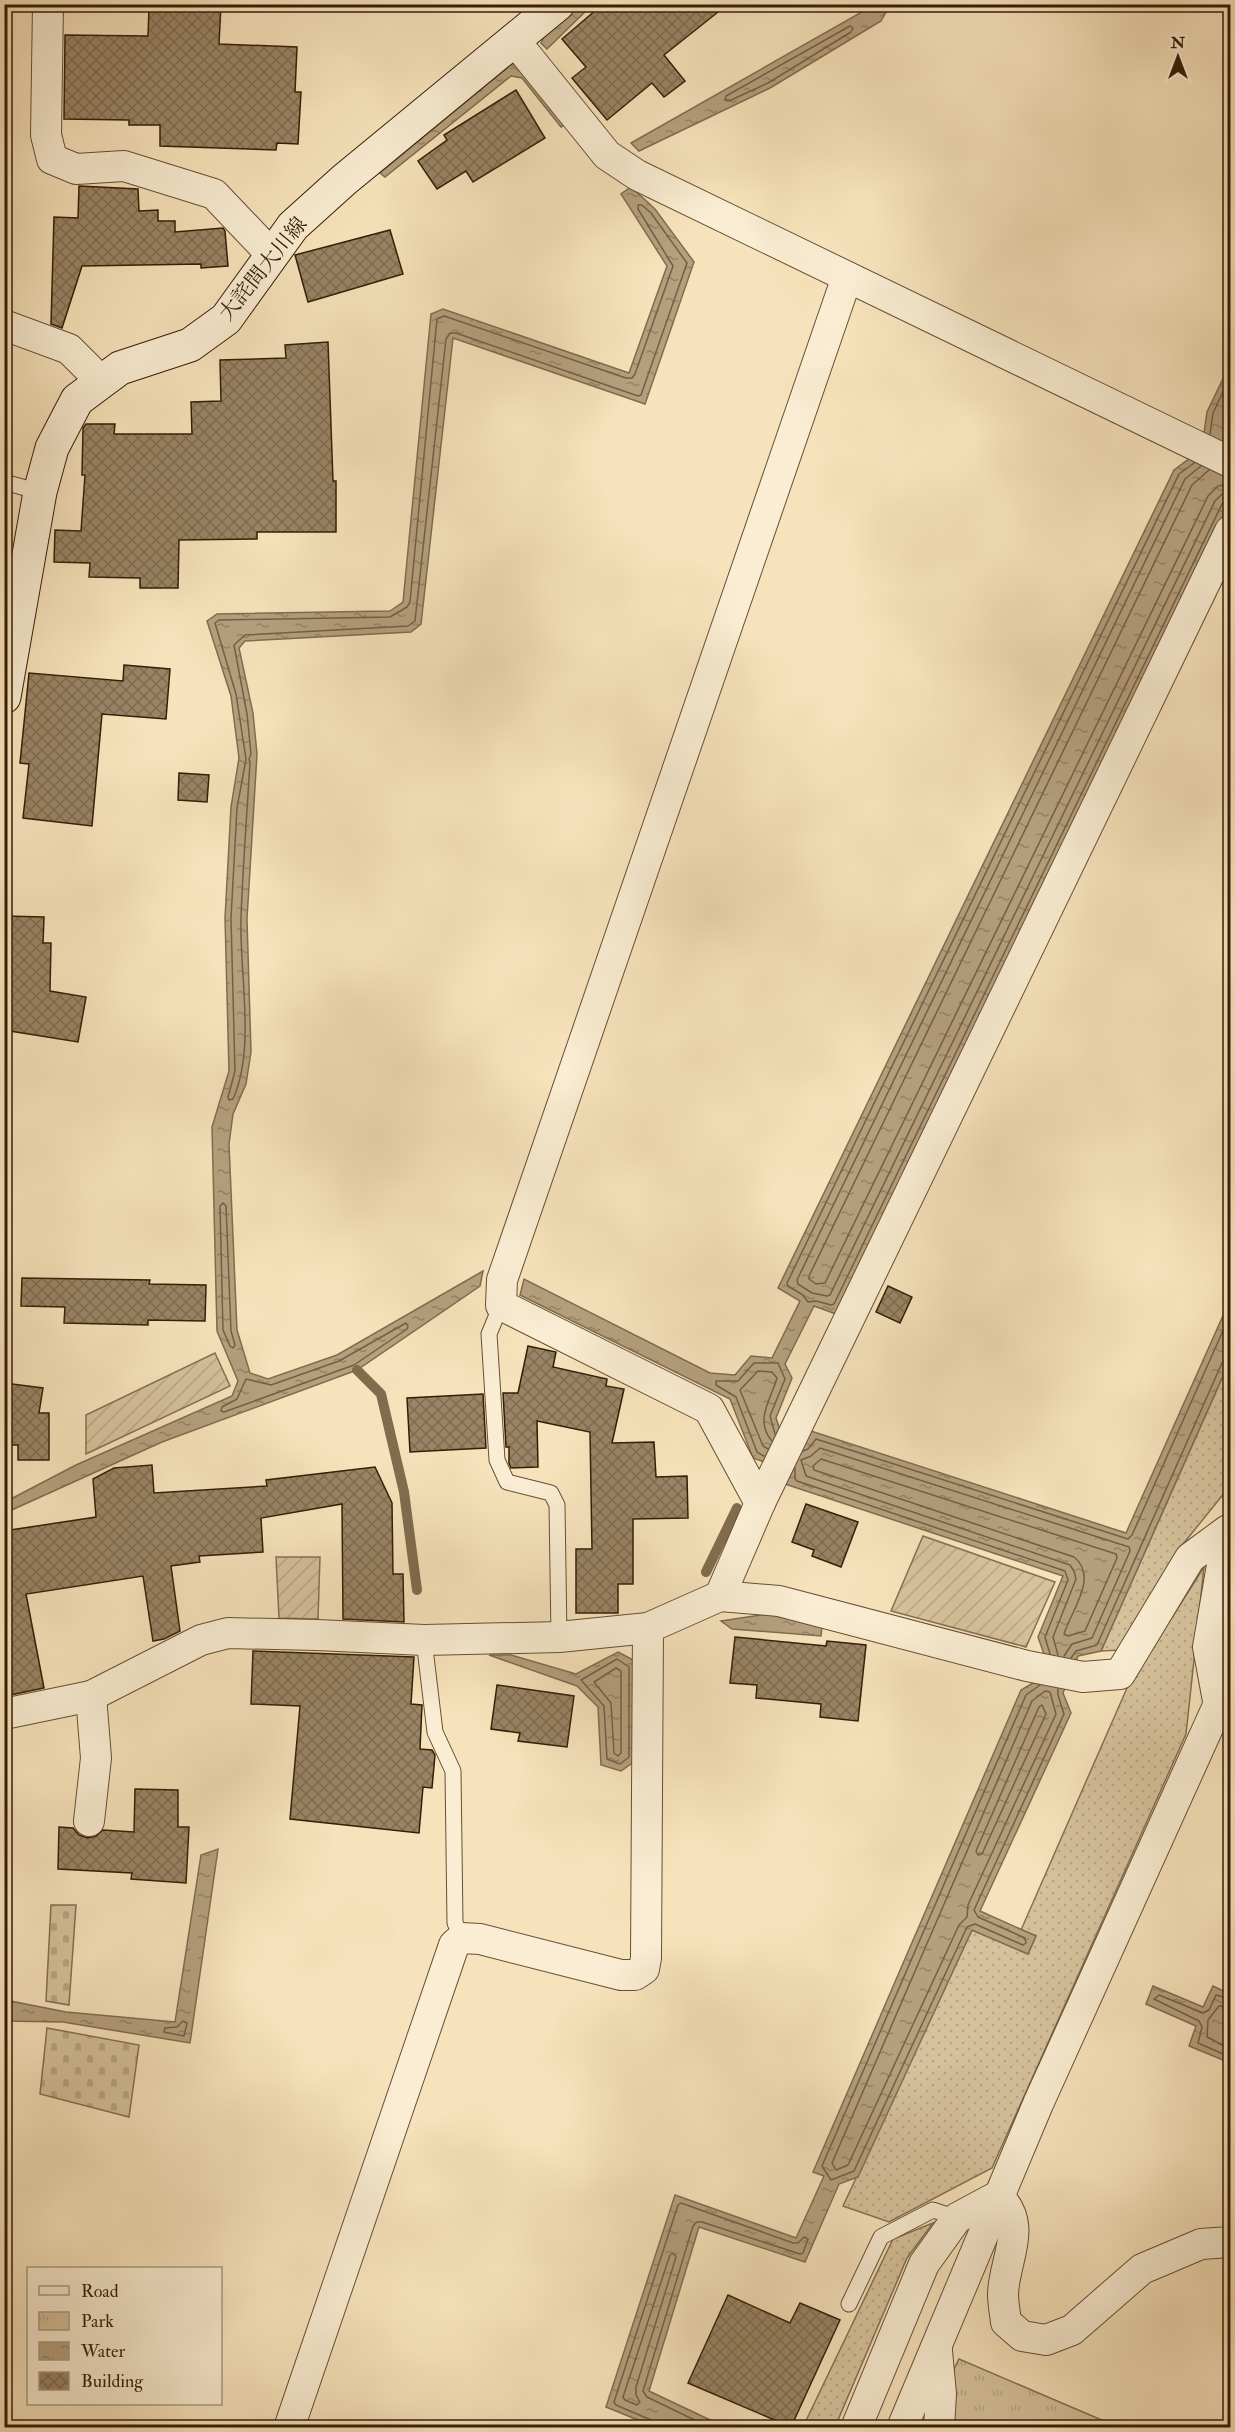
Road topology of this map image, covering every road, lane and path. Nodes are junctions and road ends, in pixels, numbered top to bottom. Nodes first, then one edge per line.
1 (48, 4) edge
2 (558, 4) edge
3 (515, 40) junction
4 (272, 254) junction
5 (847, 277) junction
6 (4, 324) edge
7 (102, 382) junction
8 (1230, 462) edge
9 (4, 482) edge
10 (40, 492) junction
11 (1230, 531) edge
12 (4, 697) edge
13 (501, 1305) junction
14 (765, 1493) junction
15 (1229, 1528) edge
16 (720, 1596) junction
17 (648, 1628) junction
18 (559, 1637) junction
19 (424, 1640) junction
20 (1230, 1677) edge
21 (91, 1696) junction
22 (1219, 1706) junction
23 (4, 1714) edge
24 (89, 1821) dead end
25 (462, 1938) junction
26 (998, 2196) junction
27 (957, 2218) junction
28 (1230, 2242) edge
29 (849, 2304) dead end
30 (936, 2345) junction
31 (290, 2427) edge
32 (856, 2427) edge
33 (902, 2427) edge
34 (939, 2427) edge

1 - 4 street
2 - 3 main road, 大詫間大川線
3 - 4 main road, 大詫間大川線
3 - 5 street
4 - 7 main road, 大詫間大川線
5 - 8 street
5 - 13 street
6 - 7 street
7 - 10 main road, 大詫間大川線
9 - 10 lane
10 - 12 main road, 大詫間大川線
11 - 14 street
13 - 14 street
13 - 18 lane
14 - 16 street
15 - 16 street
15 - 22 street
16 - 17 street
17 - 18 street
17 - 25 street
18 - 19 street
19 - 21 street
19 - 25 lane
20 - 22 street
21 - 23 street
21 - 24 street
22 - 26 street
25 - 31 street
26 - 27 street
26 - 28 street
26 - 30 street
27 - 29 lane
27 - 32 street
30 - 33 street
30 - 34 street

